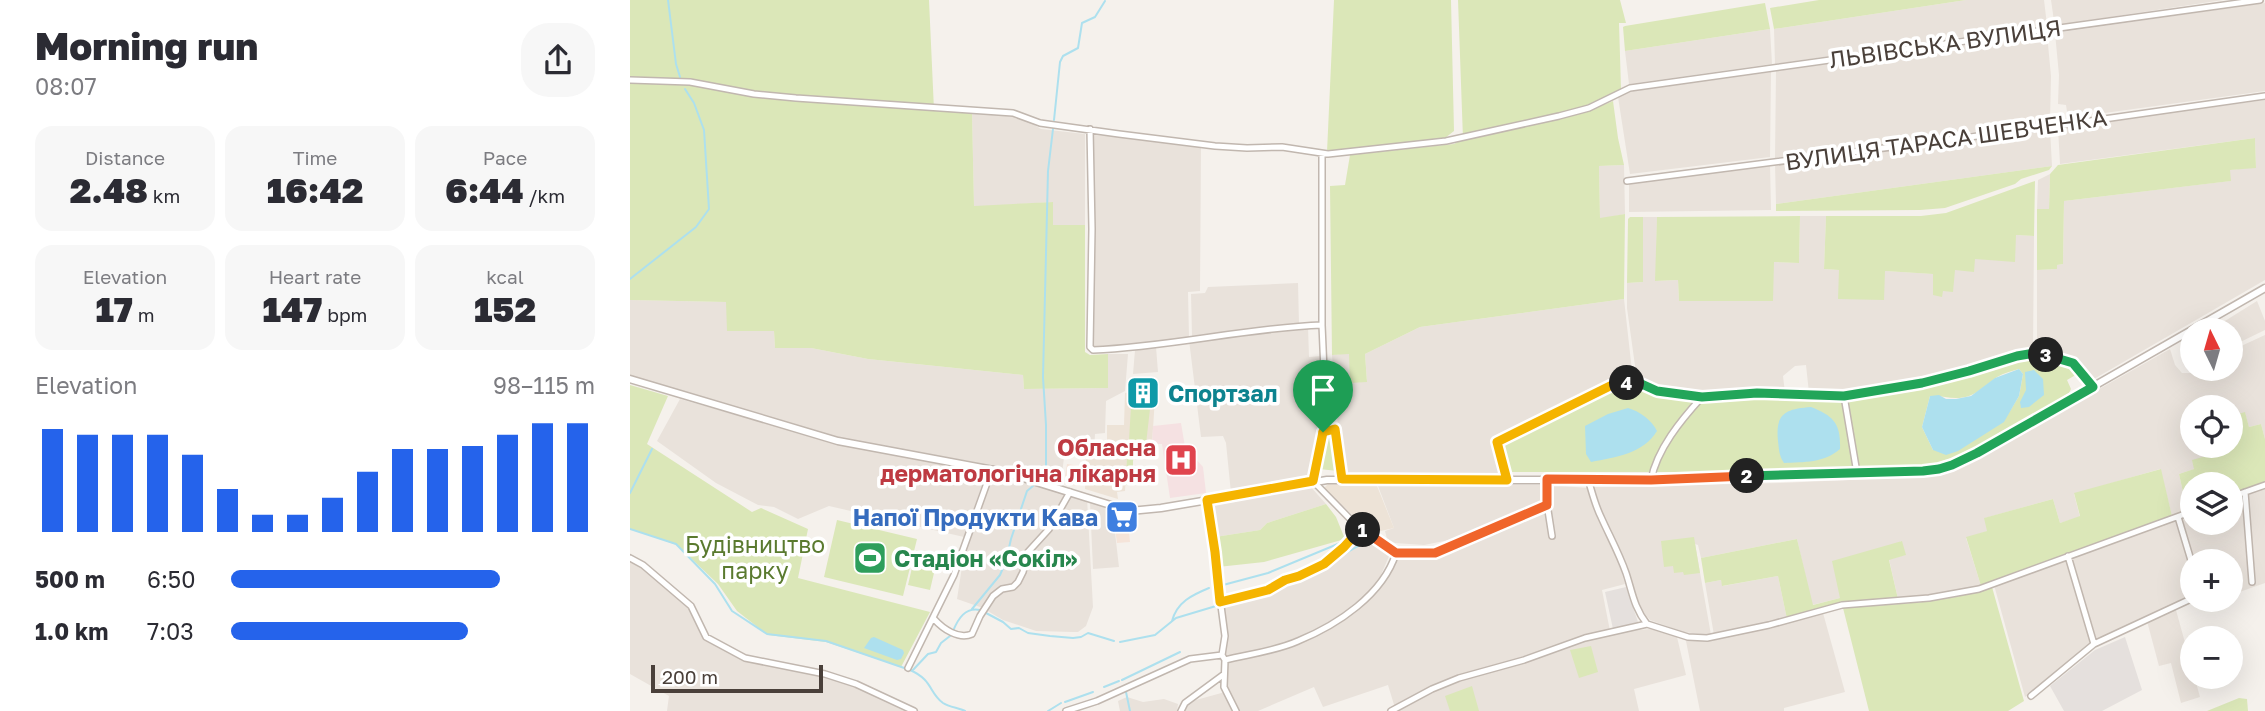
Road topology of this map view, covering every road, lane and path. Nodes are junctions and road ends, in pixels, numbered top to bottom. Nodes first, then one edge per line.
1 (2260, 0) edge
2 (630, 80) edge
3 (2265, 96) edge
4 (1090, 129) junction
5 (1322, 154) junction
6 (1627, 181) dead end
7 (2265, 288) edge
8 (1322, 325) junction
9 (630, 379) edge
10 (2093, 387) junction
11 (1844, 396) junction
12 (1702, 397) junction
13 (1323, 432) junction
14 (992, 469) junction
15 (1857, 473) junction
16 (1342, 479) junction
17 (1547, 479) junction
18 (1507, 480) junction
19 (1588, 480) junction
20 (1651, 480) junction
21 (1313, 481) junction
22 (2265, 485) edge
23 (1070, 492) junction
24 (2245, 492) joint
25 (1207, 500) junction
26 (1547, 505) junction
27 (2178, 517) joint
28 (1361, 528) junction
29 (1552, 536) dead end
30 (2188, 549) edge
31 (1396, 553) junction
32 (2068, 556) junction
33 (630, 558) edge
34 (2252, 582) dead end
35 (1220, 602) junction
36 (2180, 604) edge
37 (934, 619) junction
38 (1647, 624) junction
39 (2094, 643) junction
40 (1224, 658) junction
41 (908, 668) dead end
42 (1223, 675) junction
43 (2031, 695) dead end
44 (914, 711) edge
45 (1066, 711) edge
46 (1181, 711) edge
47 (1236, 711) edge
48 (1393, 711) edge

1 - 5 street, ЛЬВІВСЬКА ВУЛИЦЯ
2 - 4 street, ЛЬВІВСЬКА ВУЛИЦЯ
3 - 6 street, ВУЛИЦЯ ТАРАСА ШЕВЧЕНКА
4 - 5 street, ЛЬВІВСЬКА ВУЛИЦЯ
4 - 8 street
5 - 8 street
7 - 10 street
8 - 13 street
9 - 14 street
10 - 11 street
10 - 15 street
11 - 12 street
11 - 15 street
12 - 18 street
12 - 20 street
13 - 16 street
13 - 21 street
14 - 23 street
14 - 37 street
15 - 20 street
16 - 18 street
16 - 21 street
17 - 18 street
17 - 19 street
17 - 26 street
19 - 20 street
19 - 38 street
21 - 25 street
21 - 28 street
22 - 24 street
23 - 25 street
23 - 37 street
24 - 34 street
25 - 35 street
26 - 29 street
26 - 31 street
27 - 30 street
27 - 32 street
28 - 31 street
28 - 35 street
31 - 40 street
32 - 38 street
32 - 39 street
33 - 44 street
35 - 40 street
36 - 39 street
37 - 41 street
38 - 48 street
39 - 43 street
40 - 42 street
40 - 45 street
42 - 46 street
42 - 47 street

